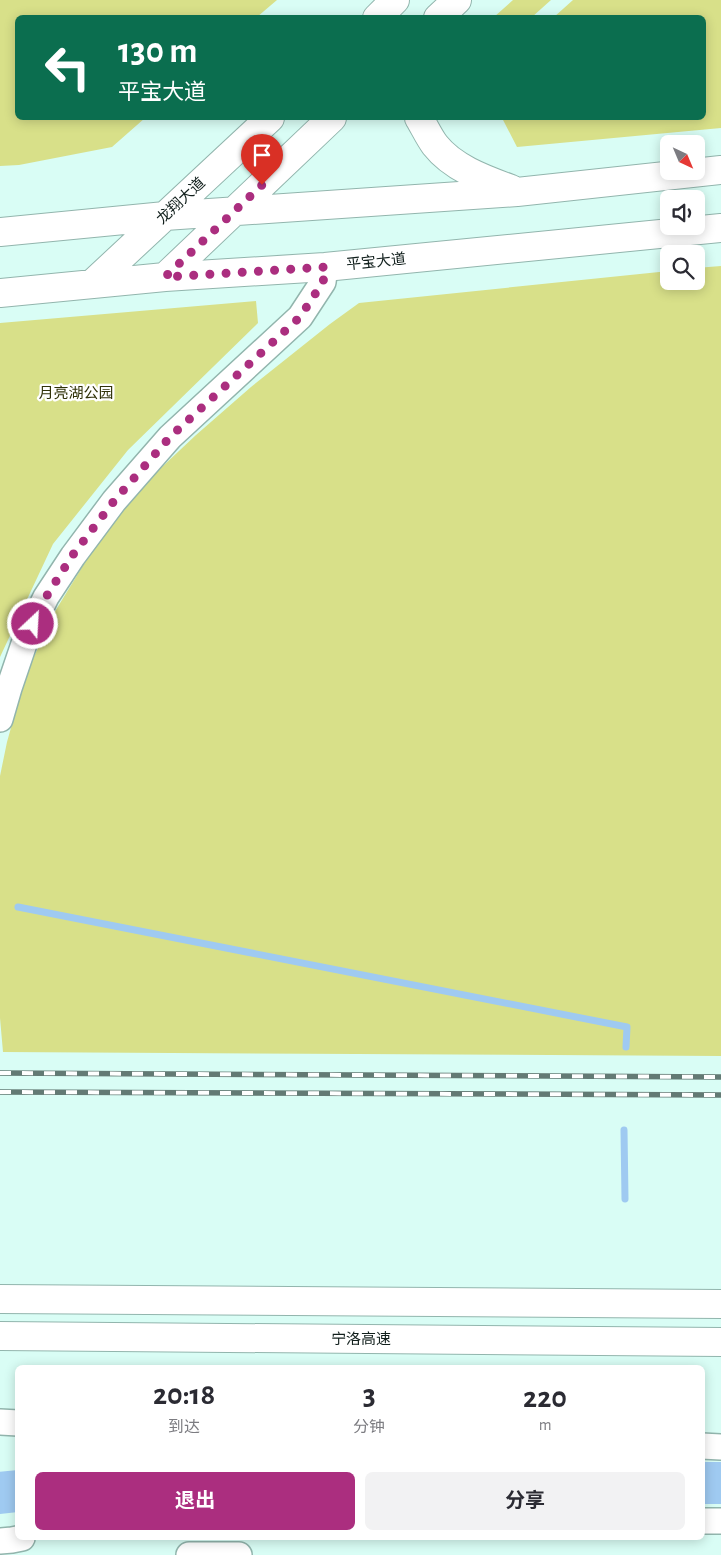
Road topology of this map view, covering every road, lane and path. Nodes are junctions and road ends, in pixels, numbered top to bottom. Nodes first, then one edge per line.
1 (395, 0) edge
2 (457, 0) edge
3 (379, 15) edge
4 (441, 15) edge
5 (268, 120) edge
6 (330, 120) edge
7 (420, 120) edge
8 (721, 170) edge
9 (517, 192) junction
10 (233, 212) junction
11 (165, 216) junction
12 (721, 228) edge
13 (0, 232) edge
14 (326, 267) junction
15 (165, 277) junction
16 (92, 284) junction
17 (0, 293) edge
18 (0, 718) edge
19 (0, 1299) edge
20 (721, 1304) edge
21 (0, 1336) edge
22 (721, 1342) edge
23 (0, 1422) edge
24 (15, 1423) edge
25 (705, 1446) edge
26 (721, 1447) edge
27 (705, 1521) edge
28 (721, 1521) edge
29 (15, 1539) edge
30 (0, 1541) edge
31 (189, 1555) edge
32 (239, 1555) edge

1 - 3 main road
2 - 4 main road
5 - 11 main road, 龙翔大道
6 - 10 main road
7 - 9 main road
8 - 9 main road
9 - 10 main road
10 - 11 main road
10 - 15 main road
11 - 13 main road
11 - 16 main road, 龙翔大道
12 - 14 main road, 平宝大道
14 - 15 main road, 平宝大道
14 - 18 street
15 - 16 main road, 平宝大道
16 - 17 main road, 平宝大道
19 - 20 main road
21 - 22 main road, 宁洛高速
23 - 24 street
25 - 26 street
27 - 28 street
29 - 30 street
31 - 32 street

